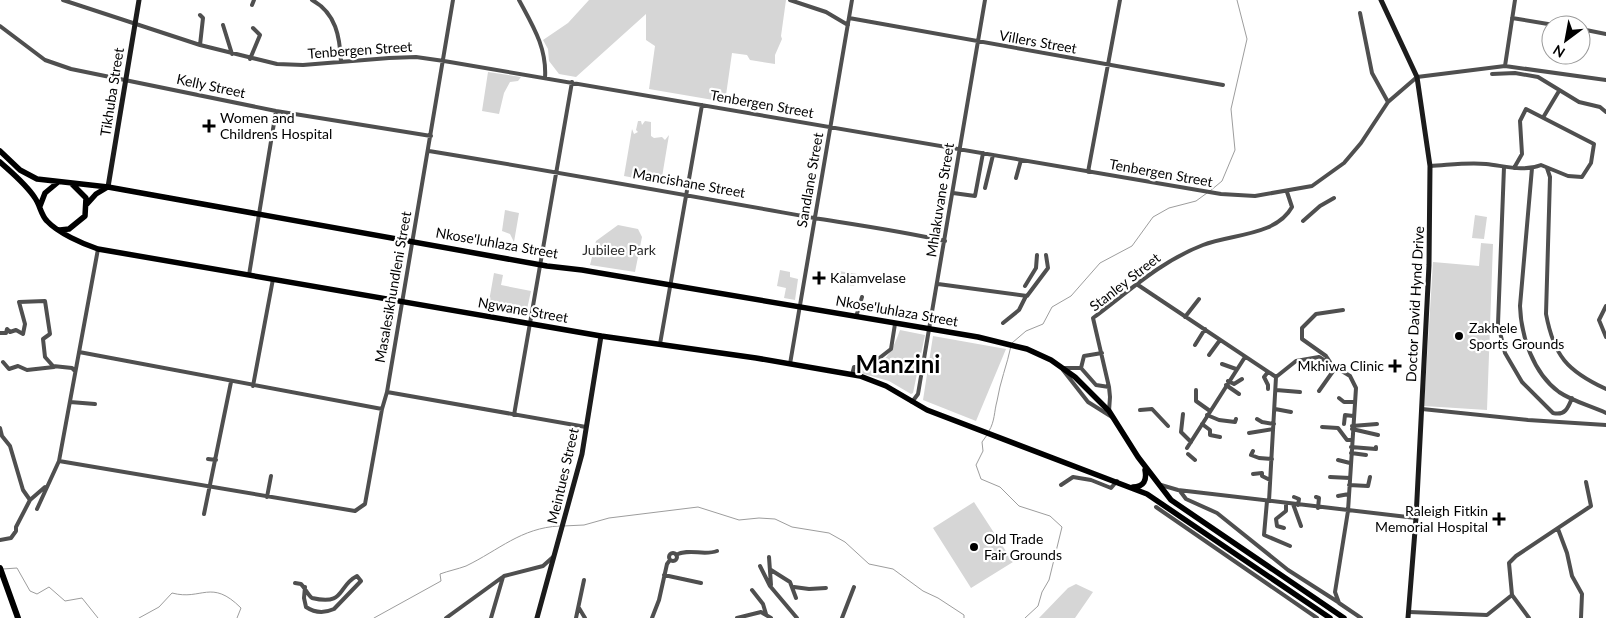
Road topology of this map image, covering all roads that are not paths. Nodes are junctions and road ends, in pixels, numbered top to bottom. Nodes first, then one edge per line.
1 (63, 0) edge
2 (139, 0) edge
3 (254, 0) edge
4 (312, 0) edge
5 (453, 0) edge
6 (519, 0) edge
7 (790, 0) edge
8 (852, 0) edge
9 (985, 0) edge
10 (1120, 0) edge
11 (1515, 0) edge
12 (1383, 1) edge
13 (252, 6) dead end
14 (1360, 13) dead end
15 (200, 15) dead end
16 (849, 18) junction
17 (1512, 18) junction
18 (135, 23) junction
19 (1541, 23) edge
20 (223, 25) dead end
21 (848, 25) junction
22 (0, 26) edge
23 (253, 28) dead end
24 (1591, 32) edge
25 (1606, 34) edge
26 (978, 42) junction
27 (200, 45) junction
28 (232, 54) junction
29 (250, 59) junction
30 (444, 61) junction
31 (341, 62) junction
32 (1106, 65) junction
33 (1505, 66) junction
34 (1492, 74) dead end
35 (1417, 77) junction
36 (545, 78) junction
37 (125, 80) junction
38 (1606, 80) edge
39 (572, 82) junction
40 (1223, 85) dead end
41 (1559, 91) junction
42 (1388, 102) junction
43 (1606, 104) edge
44 (702, 105) junction
45 (1600, 107) junction
46 (276, 111) junction
47 (1606, 112) edge
48 (1544, 116) junction
49 (830, 127) junction
50 (430, 136) junction
51 (960, 149) junction
52 (0, 151) edge
53 (428, 151) junction
54 (982, 153) junction
55 (993, 155) junction
56 (1021, 160) junction
57 (0, 162) edge
58 (1430, 166) junction
59 (1504, 167) junction
60 (1514, 168) junction
61 (1532, 168) junction
62 (1548, 168) junction
63 (556, 172) junction
64 (1088, 172) junction
65 (1016, 178) dead end
66 (57, 183) junction
67 (72, 184) junction
68 (108, 187) junction
69 (985, 188) dead end
70 (1287, 192) junction
71 (953, 193) junction
72 (686, 194) junction
73 (1334, 198) dead end
74 (87, 204) junction
75 (40, 206) junction
76 (260, 216) junction
77 (814, 218) junction
78 (1303, 221) dead end
79 (60, 230) junction
80 (411, 241) junction
81 (945, 241) junction
82 (98, 249) junction
83 (1037, 255) dead end
84 (1046, 256) dead end
85 (541, 264) junction
86 (249, 275) junction
87 (273, 279) junction
88 (938, 284) junction
89 (1138, 285) junction
90 (670, 286) junction
91 (1025, 286) dead end
92 (1026, 296) junction
93 (862, 297) dead end
94 (1199, 299) dead end
95 (401, 301) junction
96 (1606, 306) edge
97 (800, 307) junction
98 (1343, 310) dead end
99 (1185, 316) junction
100 (856, 317) junction
101 (531, 323) junction
102 (1003, 323) dead end
103 (895, 324) junction
104 (930, 330) junction
105 (1204, 330) junction
106 (0, 333) edge
107 (601, 336) junction
108 (1606, 337) edge
109 (1220, 340) junction
110 (660, 344) junction
111 (1195, 345) dead end
112 (79, 352) junction
113 (1102, 353) junction
114 (1209, 355) dead end
115 (1245, 357) junction
116 (3, 362) dead end
117 (1330, 362) junction
118 (790, 364) junction
119 (1222, 364) dead end
120 (56, 367) junction
121 (1061, 367) junction
122 (1336, 367) junction
123 (1081, 368) junction
124 (1236, 369) junction
125 (76, 371) junction
126 (1268, 372) junction
127 (852, 375) junction
128 (1276, 377) junction
129 (1242, 378) dead end
130 (231, 382) junction
131 (1227, 383) junction
132 (252, 386) junction
133 (1109, 388) junction
134 (1268, 389) dead end
135 (1606, 389) edge
136 (1196, 390) dead end
137 (1276, 390) junction
138 (1319, 391) dead end
139 (387, 392) junction
140 (1300, 392) dead end
141 (1239, 394) dead end
142 (1338, 398) dead end
143 (1572, 398) junction
144 (70, 402) junction
145 (912, 402) junction
146 (1355, 402) junction
147 (95, 404) dead end
148 (382, 409) junction
149 (1275, 409) junction
150 (1422, 409) junction
151 (1140, 410) dead end
152 (1291, 412) dead end
153 (1208, 413) junction
154 (1606, 413) edge
155 (514, 414) junction
156 (1110, 414) junction
157 (1183, 414) dead end
158 (1353, 416) junction
159 (1236, 419) dead end
160 (1256, 419) dead end
161 (1202, 424) junction
162 (1344, 424) dead end
163 (1377, 424) dead end
164 (1606, 425) edge
165 (1168, 426) dead end
166 (1274, 426) junction
167 (586, 427) junction
168 (1322, 427) dead end
169 (0, 428) edge
170 (1352, 428) junction
171 (1249, 433) dead end
172 (1378, 435) dead end
173 (1220, 438) dead end
174 (1352, 440) junction
175 (1191, 442) junction
176 (1351, 447) junction
177 (1376, 447) dead end
178 (1187, 448) dead end
179 (1252, 451) dead end
180 (1351, 453) junction
181 (1188, 454) dead end
182 (1366, 455) dead end
183 (1138, 457) junction
184 (208, 459) dead end
185 (1272, 459) junction
186 (216, 460) junction
187 (1195, 460) dead end
188 (1338, 460) dead end
189 (59, 461) junction
190 (1350, 463) junction
191 (1253, 474) dead end
192 (271, 476) dead end
193 (1330, 477) dead end
194 (1370, 477) dead end
195 (1350, 478) junction
196 (1270, 480) junction
197 (1118, 482) junction
198 (1586, 482) dead end
199 (1157, 484) junction
200 (47, 485) junction
201 (1061, 485) dead end
202 (1349, 485) junction
203 (210, 486) junction
204 (1180, 491) junction
205 (1349, 494) junction
206 (1338, 496) dead end
207 (267, 497) junction
208 (1294, 497) dead end
209 (1316, 497) dead end
210 (30, 500) junction
211 (1268, 501) junction
212 (1286, 504) junction
213 (1296, 505) junction
214 (1156, 507) dead end
215 (1318, 508) junction
216 (37, 509) dead end
217 (1348, 511) junction
218 (204, 514) dead end
219 (1416, 518) junction
220 (1301, 526) dead end
221 (1284, 528) dead end
222 (1558, 528) junction
223 (0, 540) edge
224 (1290, 546) dead end
225 (717, 551) dead end
226 (555, 555) junction
227 (769, 557) dead end
228 (760, 566) dead end
229 (0, 568) edge
230 (771, 570) junction
231 (664, 575) junction
232 (504, 576) junction
233 (2, 577) edge
234 (584, 580) dead end
235 (295, 583) dead end
236 (702, 583) dead end
237 (304, 587) junction
238 (794, 587) junction
239 (854, 587) dead end
240 (826, 588) dead end
241 (752, 590) dead end
242 (773, 590) junction
243 (1512, 595) junction
244 (796, 598) dead end
245 (1339, 603) junction
246 (579, 607) junction
247 (766, 614) junction
248 (1408, 615) edge
249 (1429, 616) edge
250 (14, 618) edge
251 (18, 618) edge
252 (446, 618) edge
253 (491, 618) edge
254 (537, 618) edge
255 (576, 618) edge
256 (585, 618) edge
257 (652, 618) edge
258 (737, 618) edge
259 (771, 618) edge
260 (797, 618) edge
261 (842, 618) edge
262 (1317, 618) edge
263 (1330, 618) edge
264 (1344, 618) edge
265 (1361, 618) edge
266 (1529, 618) edge
267 (1581, 618) edge

1 - 18 street, Tenbergen Street
2 - 18 main road, Tikhuba Street
3 - 13 street
4 - 31 street
5 - 30 street, Masalesikhundleni Street
6 - 36 street
7 - 21 street
8 - 16 street, Sandlane Street
9 - 26 street, Mhlakuvane Street
10 - 32 street
11 - 17 street
12 - 35 main road, Doctor David Hynd Drive
14 - 42 street
15 - 27 street
16 - 21 street, Sandlane Street
16 - 26 street, Villers Street
17 - 19 street
17 - 33 street
18 - 27 street, Tenbergen Street
18 - 37 main road, Tikhuba Street
20 - 28 street
21 - 49 street, Sandlane Street
22 - 37 street, Kelly Street
23 - 29 street
24 - 25 street
26 - 32 street, Villers Street
26 - 51 street, Mhlakuvane Street
27 - 28 street, Tenbergen Street
28 - 29 street, Tenbergen Street
29 - 31 street, Tenbergen Street
30 - 31 street, Tenbergen Street
30 - 36 street, Tenbergen Street
30 - 50 street, Masalesikhundleni Street
32 - 40 street, Villers Street
32 - 64 street
33 - 35 street
33 - 38 street
34 - 41 street
35 - 42 street, Tenbergen Street
35 - 58 main road, Doctor David Hynd Drive
36 - 39 street, Tenbergen Street
37 - 46 street, Kelly Street
37 - 68 main road, Tikhuba Street
39 - 44 street, Tenbergen Street
39 - 63 street
41 - 45 street
41 - 48 street
42 - 70 street, Tenbergen Street
43 - 45 street
44 - 49 street, Tenbergen Street
44 - 72 street
45 - 47 street
46 - 50 street, Kelly Street
46 - 76 street
48 - 60 street
48 - 62 street
49 - 51 street, Tenbergen Street
49 - 77 street, Sandlane Street
50 - 53 street, Masalesikhundleni Street
51 - 54 street, Tenbergen Street
51 - 71 street, Mhlakuvane Street
52 - 66 main road
53 - 63 street, Mancishane Street
53 - 80 street, Masalesikhundleni Street
54 - 55 street, Tenbergen Street
54 - 71 street
55 - 56 street, Tenbergen Street
55 - 69 street
56 - 64 street, Tenbergen Street
56 - 65 street
57 - 75 main road
58 - 59 street
58 - 150 main road, Doctor David Hynd Drive
59 - 60 street
59 - 143 street
60 - 61 street
61 - 62 street
61 - 143 street
62 - 135 street
63 - 72 street, Mancishane Street
63 - 85 street
64 - 70 street, Tenbergen Street
66 - 67 main road
66 - 75 main road
67 - 68 main road, Nkose'luhlaza Street
67 - 74 main road
68 - 74 main road
68 - 76 main road, Nkose'luhlaza Street
70 - 89 street, Stanley Street
71 - 81 street, Mhlakuvane Street
72 - 77 street, Mancishane Street
72 - 90 street
73 - 78 street
74 - 79 main road
75 - 79 main road
76 - 80 main road, Nkose'luhlaza Street
76 - 86 street
77 - 81 street, Mancishane Street
77 - 97 street, Sandlane Street
79 - 82 main road, Ngwane Street
80 - 85 main road, Nkose'luhlaza Street
80 - 95 street, Masalesikhundleni Street
81 - 88 street, Mhlakuvane Street
82 - 86 main road, Ngwane Street
82 - 112 street
83 - 91 street
84 - 92 street
85 - 90 main road, Nkose'luhlaza Street
85 - 101 street
86 - 87 main road, Ngwane Street
87 - 95 main road, Ngwane Street
87 - 132 street
88 - 92 street
88 - 104 street, Mhlakuvane Street
89 - 99 street
89 - 113 street, Stanley Street
90 - 97 main road, Nkose'luhlaza Street
90 - 110 street
92 - 102 street
93 - 100 street
94 - 99 street
95 - 101 main road, Ngwane Street
95 - 139 street, Masalesikhundleni Street
96 - 108 street
97 - 100 main road, Nkose'luhlaza Street
97 - 118 street, Sandlane Street
98 - 117 street
99 - 105 street
100 - 103 main road, Nkose'luhlaza Street
101 - 107 main road, Ngwane Street
101 - 155 street
103 - 104 main road, Nkose'luhlaza Street
103 - 127 street
104 - 121 main road, Nkose'luhlaza Street
104 - 145 street, Mhlakuvane Street
105 - 109 street
105 - 111 street
106 - 120 street
107 - 110 main road, Ngwane Street
107 - 167 main road, Meintues Street
109 - 114 street
109 - 115 street
110 - 118 main road, Ngwane Street
112 - 125 street
112 - 130 street
113 - 123 street
113 - 133 street, Stanley Street
115 - 124 street
115 - 126 street
116 - 120 street
117 - 122 street
117 - 128 street
118 - 127 main road, Ngwane Street
119 - 124 street
120 - 125 street
121 - 123 street
121 - 156 main road, Nkose'luhlaza Street
122 - 138 street
122 - 146 street
123 - 133 street
124 - 131 street
125 - 144 street
126 - 128 street
126 - 134 street
127 - 145 main road, Ngwane Street
128 - 137 street
129 - 131 street
130 - 132 street
130 - 186 street
131 - 141 street
131 - 153 street
132 - 148 street
133 - 156 street, Stanley Street
136 - 153 street
137 - 140 street
137 - 149 street
139 - 148 street, Masalesikhundleni Street
139 - 155 street
142 - 146 street
143 - 154 street
144 - 147 street
144 - 189 street
145 - 197 main road, Ngwane Street
146 - 158 street
148 - 207 street, Masalesikhundleni Street
149 - 152 street
149 - 166 street
150 - 164 street
150 - 219 main road, Doctor David Hynd Drive
151 - 165 street
153 - 159 street
153 - 161 street
155 - 167 street
156 - 183 main road, Nkose'luhlaza Street
157 - 175 street
158 - 162 street
158 - 170 street
160 - 166 street
161 - 173 street
161 - 175 street
163 - 170 street
166 - 171 street
166 - 185 street
167 - 226 main road, Meintues Street
168 - 174 street
169 - 210 street
170 - 172 street
170 - 174 street
174 - 176 street
175 - 178 street
176 - 177 street
176 - 180 street
179 - 185 street
180 - 182 street
180 - 190 street
181 - 187 street
183 - 197 main road
183 - 199 main road
184 - 186 street
185 - 196 street
186 - 203 street
188 - 190 street
189 - 200 street
189 - 203 street
190 - 195 street
191 - 196 street
192 - 207 street
193 - 195 street
194 - 202 street
195 - 202 street
196 - 211 street
197 - 201 street
197 - 263 main road
198 - 222 street
199 - 204 street
199 - 264 main road
200 - 210 street
200 - 216 street
202 - 205 street
203 - 207 street
203 - 218 street
204 - 211 street
204 - 245 street
205 - 206 street
205 - 217 street
208 - 213 street
209 - 215 street
210 - 223 street
211 - 212 street
211 - 224 street
212 - 213 street
212 - 221 street
213 - 215 street
213 - 220 street
214 - 262 street
215 - 217 street
217 - 219 street
217 - 245 street
219 - 248 main road, Doctor David Hynd Drive
222 - 243 street
222 - 267 street
225 - 231 street
226 - 232 street
226 - 254 main road, Meintues Street
227 - 230 street
228 - 242 street
229 - 233 highway
230 - 238 street
230 - 242 street
231 - 236 street
231 - 257 street
232 - 252 street
232 - 253 street
233 - 250 highway
233 - 251 highway
234 - 246 street
235 - 237 street
237 - 237 street
238 - 240 street
238 - 244 street
239 - 261 street
241 - 247 street
242 - 260 street
243 - 249 street
243 - 266 street
245 - 265 street
246 - 255 street
246 - 256 street
247 - 258 street
247 - 259 street
248 - 249 street

